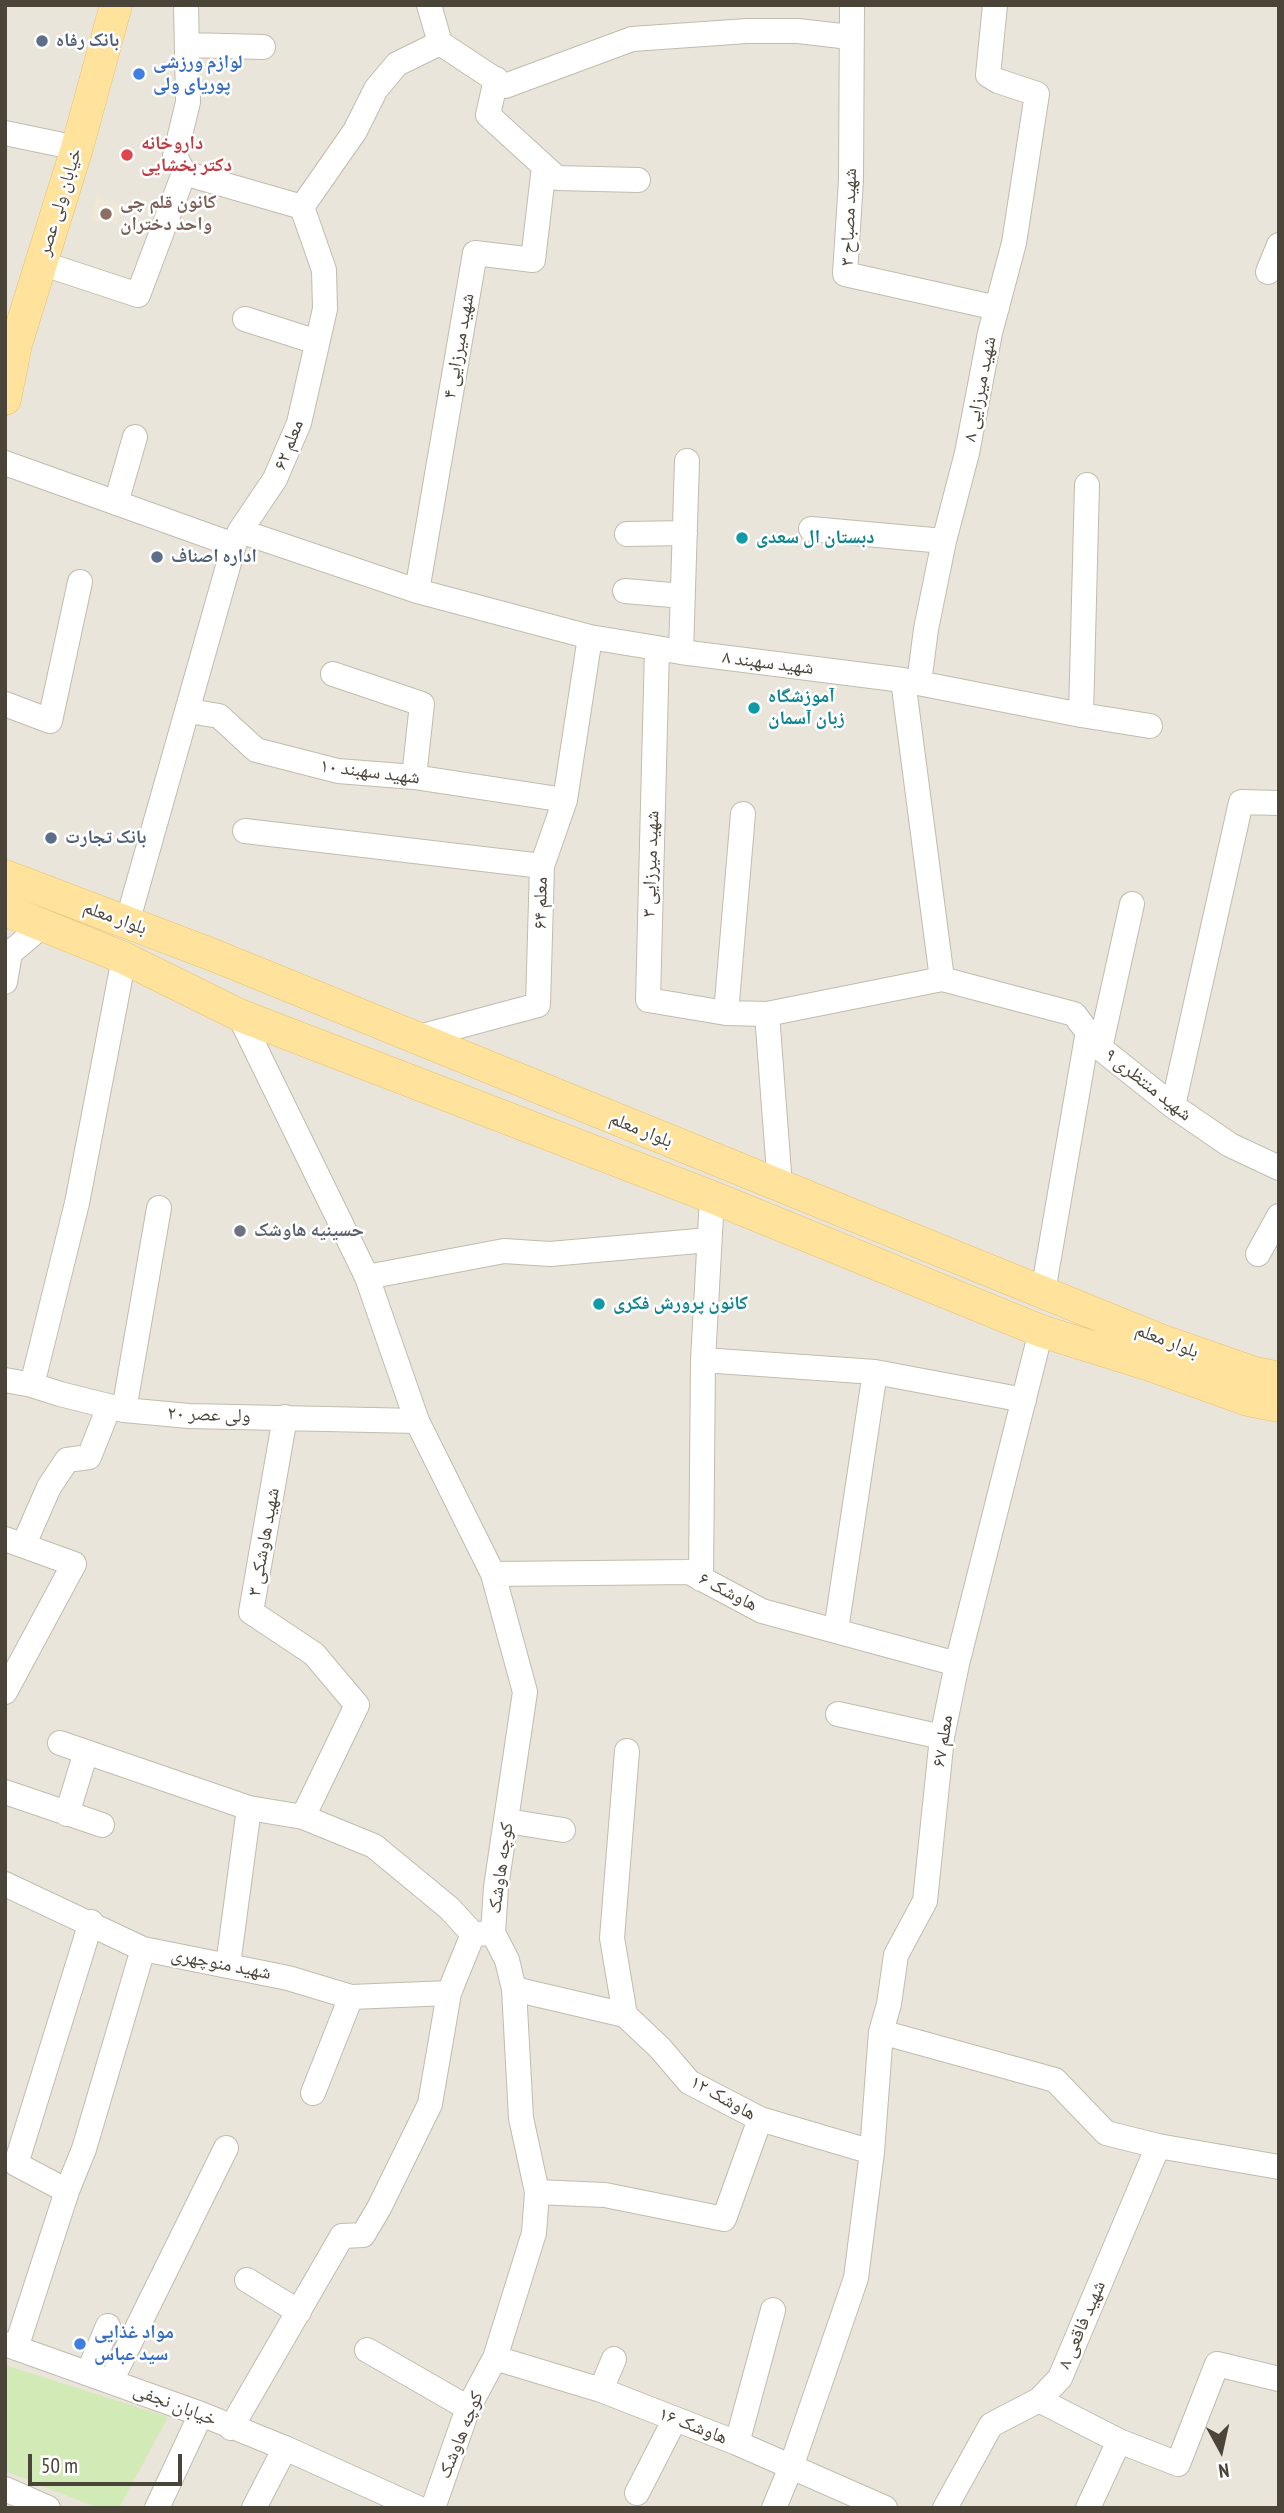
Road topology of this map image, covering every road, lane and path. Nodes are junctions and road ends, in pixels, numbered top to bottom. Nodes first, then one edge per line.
1 (116, 5) edge
2 (186, 5) edge
3 (429, 5) edge
4 (852, 5) edge
5 (995, 5) edge
6 (850, 37) junction
7 (440, 43) junction
8 (188, 45) junction
9 (263, 47) dead end
10 (496, 79) junction
11 (5, 133) edge
12 (77, 148) junction
13 (544, 167) junction
14 (184, 173) junction
15 (638, 180) dead end
16 (302, 207) junction
17 (1279, 245) edge
18 (41, 263) junction
19 (1268, 272) dead end
20 (997, 308) junction
21 (246, 319) dead end
22 (317, 342) junction
23 (10, 343) edge
24 (5, 399) edge
25 (135, 437) dead end
26 (687, 461) dead end
27 (5, 463) edge
28 (1087, 485) dead end
29 (116, 503) junction
30 (811, 529) dead end
31 (685, 533) junction
32 (627, 534) dead end
33 (237, 538) junction
34 (943, 541) junction
35 (80, 582) dead end
36 (417, 591) junction
37 (625, 591) dead end
38 (683, 596) junction
39 (590, 637) junction
40 (669, 650) junction
41 (333, 674) dead end
42 (911, 681) junction
43 (5, 705) edge
44 (189, 711) junction
45 (1080, 715) junction
46 (1150, 726) dead end
47 (414, 777) junction
48 (565, 800) junction
49 (1279, 803) edge
50 (743, 814) dead end
51 (245, 831) dead end
52 (541, 866) junction
53 (13, 874) edge
54 (1132, 904) dead end
55 (19, 919) edge
56 (127, 923) junction
57 (124, 958) junction
58 (942, 979) junction
59 (5, 982) edge
60 (726, 1013) junction
61 (767, 1014) junction
62 (239, 1015) junction
63 (415, 1038) junction
64 (1094, 1039) junction
65 (1172, 1106) junction
66 (1279, 1168) edge
67 (780, 1186) junction
68 (712, 1196) junction
69 (159, 1208) dead end
70 (1279, 1216) edge
71 (709, 1240) junction
72 (1258, 1254) dead end
73 (367, 1276) junction
74 (1043, 1292) junction
75 (1041, 1331) junction
76 (703, 1360) junction
77 (876, 1372) junction
78 (1279, 1378) edge
79 (5, 1380) edge
80 (32, 1385) junction
81 (1024, 1400) junction
82 (1279, 1406) edge
83 (116, 1409) junction
84 (285, 1417) junction
85 (417, 1421) junction
86 (15, 1541) edge
87 (493, 1574) junction
88 (701, 1579) junction
89 (836, 1630) junction
90 (957, 1664) junction
91 (5, 1692) edge
92 (838, 1714) dead end
93 (942, 1737) junction
94 (60, 1743) dead end
95 (626, 1751) dead end
96 (86, 1752) junction
97 (5, 1792) edge
98 (249, 1808) junction
99 (67, 1814) junction
100 (303, 1817) junction
101 (507, 1821) junction
102 (102, 1825) dead end
103 (563, 1830) dead end
104 (5, 1884) edge
105 (91, 1922) junction
106 (483, 1934) junction
107 (142, 1949) junction
108 (228, 1965) junction
109 (514, 1989) junction
110 (449, 1993) junction
111 (351, 1997) junction
112 (625, 2015) junction
113 (881, 2032) junction
114 (313, 2093) dead end
115 (760, 2119) junction
116 (1158, 2146) junction
117 (226, 2148) dead end
118 (872, 2152) junction
119 (1279, 2167) edge
120 (67, 2191) junction
121 (537, 2192) junction
122 (247, 2280) dead end
123 (773, 2310) dead end
124 (299, 2312) junction
125 (108, 2326) dead end
126 (11, 2346) edge
127 (367, 2350) dead end
128 (495, 2358) junction
129 (614, 2359) dead end
130 (99, 2377) junction
131 (1279, 2379) edge
132 (601, 2390) junction
133 (1039, 2400) junction
134 (468, 2408) junction
135 (201, 2414) junction
136 (675, 2419) junction
137 (231, 2428) junction
138 (1119, 2441) junction
139 (737, 2443) junction
140 (285, 2448) junction
141 (791, 2467) junction
142 (5, 2489) edge
143 (637, 2493) dead end
144 (48, 2508) edge
145 (158, 2508) edge
146 (254, 2508) edge
147 (418, 2508) edge
148 (433, 2508) edge
149 (774, 2508) edge
150 (885, 2508) edge
151 (945, 2508) edge
152 (1088, 2508) edge

1 - 12 main road, خیابان ولی عصر
2 - 8 street
3 - 7 street
4 - 6 street, شهید مصباح ۳
5 - 20 street, شهید میرزایی ۸
6 - 10 street
6 - 20 street, شهید مصباح ۳
7 - 10 street
7 - 16 street
8 - 9 street
8 - 14 street
10 - 13 street
11 - 12 street
12 - 18 main road, خیابان ولی عصر
13 - 15 street
13 - 36 street, شهید میرزایی ۴
14 - 16 street
14 - 18 street
16 - 22 street, معلم ۶۲
17 - 19 street
18 - 23 main road, خیابان ولی عصر
20 - 34 street, شهید میرزایی ۸
21 - 22 street
22 - 33 street, معلم ۶۲
23 - 24 main road, خیابان ولی عصر
25 - 29 street
26 - 31 street
27 - 29 street, شهید سهبند ۸
28 - 45 street
29 - 33 street, شهید سهبند ۸
30 - 34 street
31 - 32 street
31 - 38 street
33 - 36 street, شهید سهبند ۸
33 - 44 street, معلم ۶۲
34 - 42 street, شهید میرزایی ۸
35 - 43 street
36 - 39 street, شهید سهبند ۸
37 - 38 street
38 - 40 street
39 - 40 street, شهید سهبند ۸
39 - 48 street, معلم ۶۴
40 - 42 street, شهید سهبند ۸
40 - 60 street, شهید میرزایی ۳
41 - 47 street
42 - 45 street, شهید سهبند ۸
42 - 58 street, شهید میرزایی ۸
44 - 47 street, شهید سهبند ۱۰
44 - 56 street, معلم ۶۲
45 - 46 street, شهید سهبند ۸
47 - 48 street, شهید سهبند ۱۰
48 - 52 street, معلم ۶۴
49 - 65 street
50 - 60 street
51 - 52 street
52 - 63 street, معلم ۶۴
53 - 55 main road
53 - 56 main road, بلوار معلم
54 - 64 street
55 - 57 main road, بلوار معلم
55 - 59 street
56 - 63 main road, بلوار معلم
57 - 62 main road, بلوار معلم
57 - 80 street
58 - 61 street
58 - 64 street, شهید منتظری ۹
60 - 61 street
61 - 67 street
62 - 68 main road, بلوار معلم
62 - 73 street, کوچه هاوشک
63 - 67 main road, بلوار معلم
64 - 65 street, شهید منتظری ۹
64 - 74 street
65 - 66 street, شهید منتظری ۹
67 - 74 main road, بلوار معلم
68 - 71 street
68 - 75 main road, بلوار معلم
69 - 83 street
70 - 72 street
71 - 73 street
71 - 76 street
73 - 85 street, کوچه هاوشک
74 - 78 main road, بلوار معلم
75 - 81 street, معلم ۶۷
75 - 82 main road, بلوار معلم
76 - 77 street
76 - 88 street
77 - 81 street
77 - 89 street
79 - 80 street, ولی عصر ۲۰
80 - 83 street, ولی عصر ۲۰
81 - 90 street, معلم ۶۷
83 - 84 street, ولی عصر ۲۰
83 - 86 street
84 - 85 street, ولی عصر ۲۰
84 - 100 street, شهید هاوشکی ۳
85 - 87 street, کوچه هاوشک
86 - 91 street
87 - 88 street, هاوشک ۶
87 - 101 street, کوچه هاوشک
88 - 89 street, هاوشک ۶
89 - 90 street, هاوشک ۶
90 - 93 street, معلم ۶۷
92 - 93 street
93 - 113 street, معلم ۶۷
94 - 96 street
95 - 112 street
96 - 98 street
96 - 99 street
97 - 99 street
98 - 100 street
98 - 108 street
99 - 102 street
100 - 106 street
101 - 103 street
101 - 106 street, کوچه هاوشک
104 - 105 street, شهید منوچهری
105 - 107 street, شهید منوچهری
105 - 120 street
106 - 109 street, کوچه هاوشک
106 - 110 street
107 - 108 street, شهید منوچهری
107 - 120 street
108 - 111 street, شهید منوچهری
109 - 112 street
109 - 121 street, کوچه هاوشک
110 - 111 street, شهید منوچهری
110 - 124 street
111 - 114 street
112 - 115 street, هاوشک ۱۲
113 - 116 street
113 - 118 street, معلم ۶۷
115 - 118 street, هاوشک ۱۲
115 - 121 street
116 - 119 street
116 - 133 street, شهید فاقعی ۸
117 - 130 street
118 - 141 street, معلم ۶۷
120 - 126 street
121 - 128 street, کوچه هاوشک
122 - 124 street
123 - 139 street
124 - 137 street
125 - 130 street
126 - 130 street, خیابان نجفی
127 - 134 street
128 - 132 street, هاوشک ۱۶
128 - 134 street, کوچه هاوشک
129 - 132 street
130 - 135 street, خیابان نجفی
131 - 138 street
132 - 136 street, هاوشک ۱۶
133 - 138 street
133 - 151 street, شهید فاقعی ۸
134 - 148 street, کوچه هاوشک
135 - 137 street, خیابان نجفی
135 - 145 street
136 - 139 street, هاوشک ۱۶
136 - 143 street
137 - 140 street, خیابان نجفی
138 - 152 street
139 - 141 street, هاوشک ۱۶
140 - 146 street
140 - 147 street, خیابان نجفی
141 - 149 street, معلم ۶۷
141 - 150 street, هاوشک ۱۶
142 - 144 street

